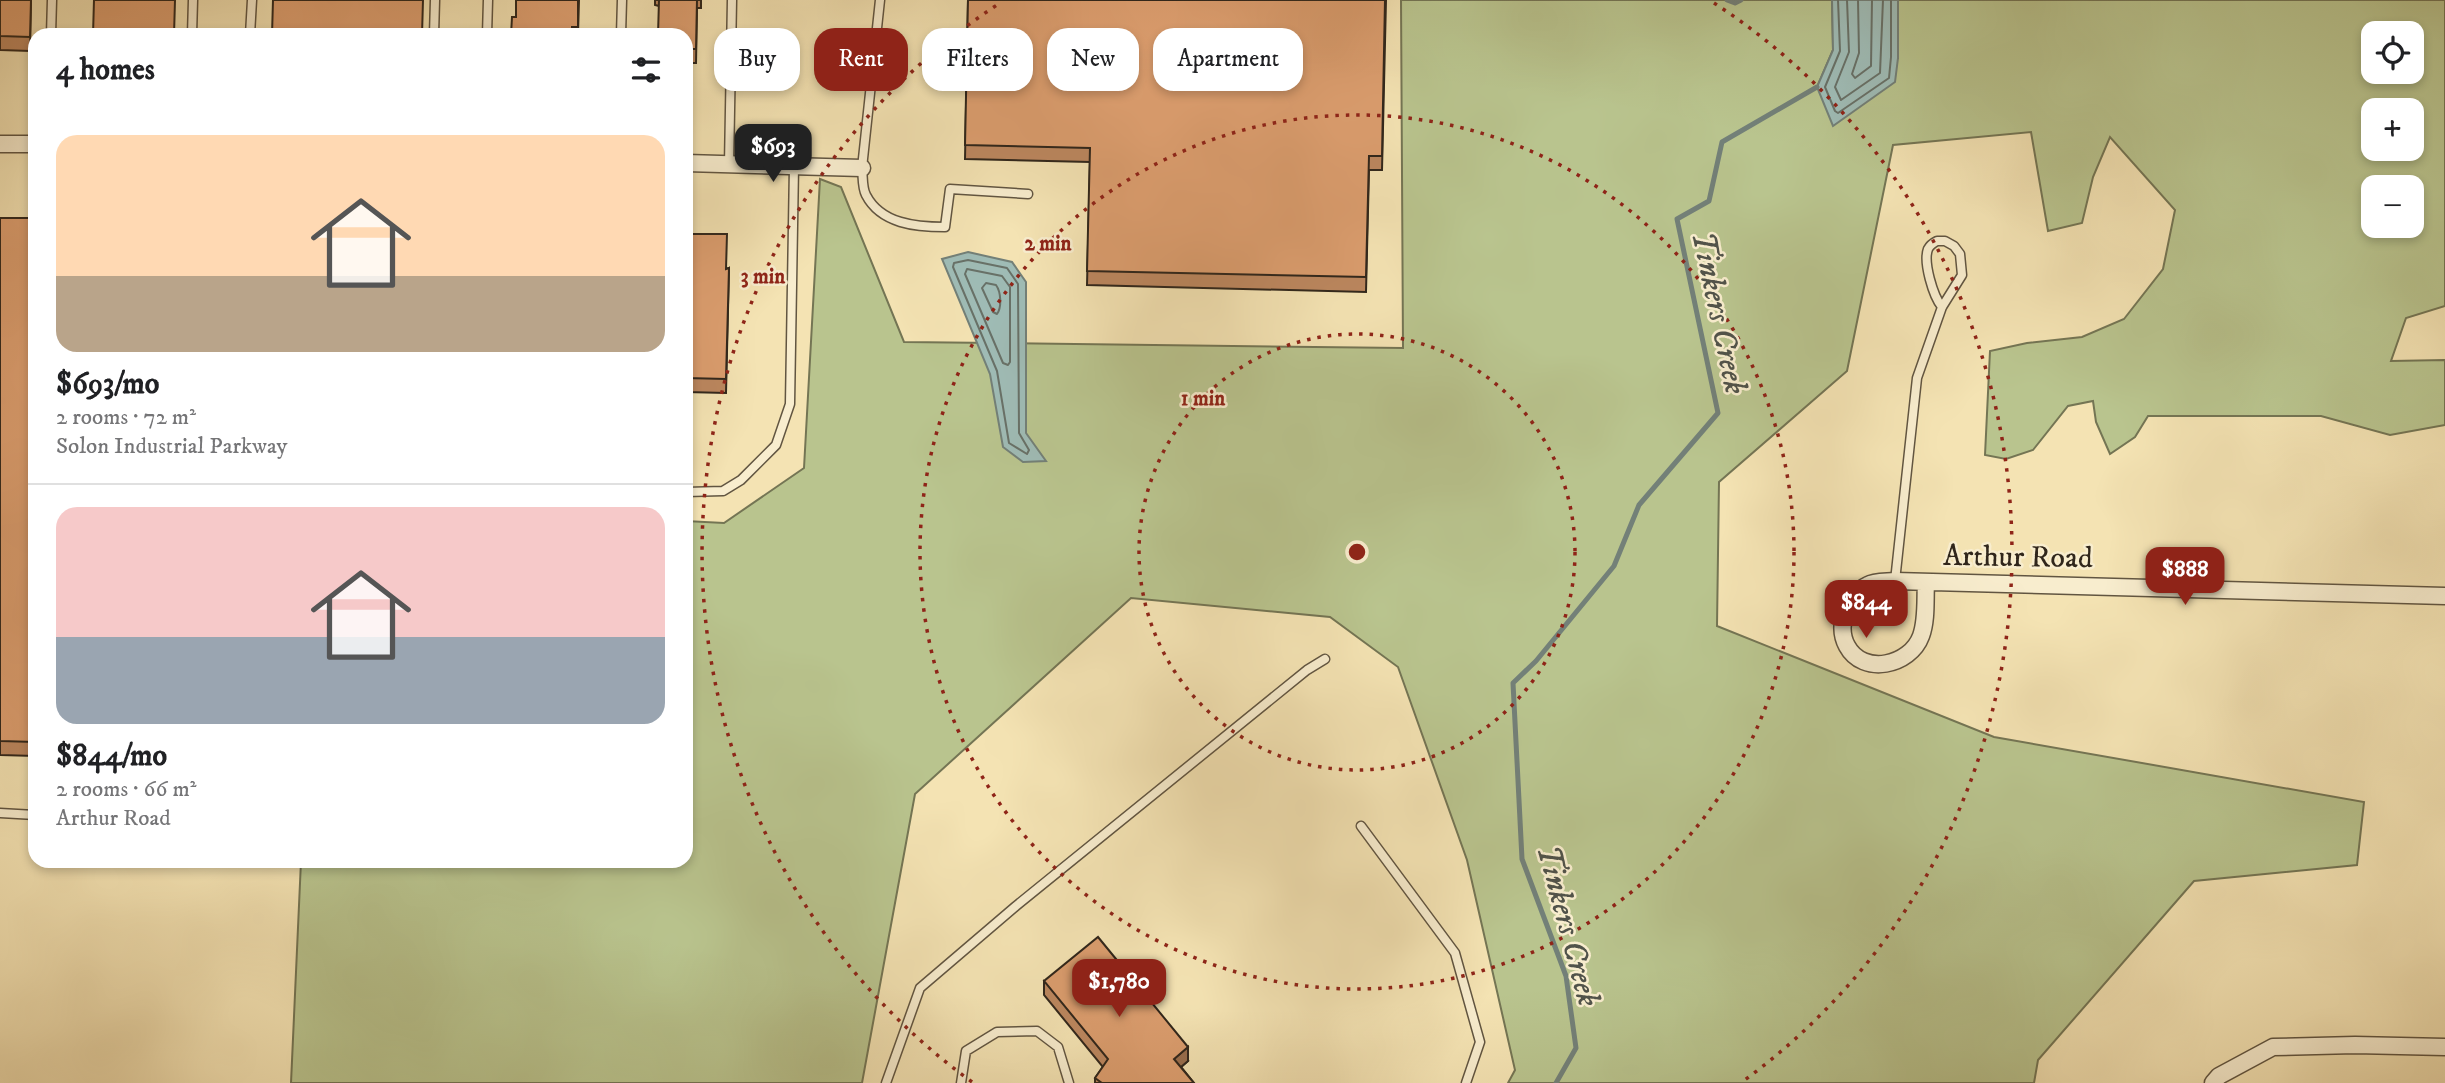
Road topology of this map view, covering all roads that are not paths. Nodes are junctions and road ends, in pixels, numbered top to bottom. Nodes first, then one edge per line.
1 (52, 0) edge
2 (193, 0) edge
3 (252, 0) edge
4 (435, 0) edge
5 (488, 0) edge
6 (622, 0) edge
7 (732, 0) edge
8 (880, 0) edge
9 (51, 28) edge
10 (192, 28) edge
11 (250, 28) edge
12 (434, 28) edge
13 (487, 28) edge
14 (621, 28) edge
15 (0, 144) edge
16 (28, 144) edge
17 (693, 163) edge
18 (729, 164) junction
19 (794, 166) junction
20 (862, 168) junction
21 (1028, 194) dead end
22 (1942, 307) junction
23 (693, 492) edge
24 (1895, 581) junction
25 (1926, 582) junction
26 (2445, 596) edge
27 (1325, 659) dead end
28 (0, 813) edge
29 (28, 815) edge
30 (1361, 826) dead end
31 (2445, 1047) edge
32 (886, 1083) edge
33 (961, 1083) edge
34 (1069, 1083) edge
35 (1466, 1083) edge
36 (2213, 1083) edge

1 - 9 lane
2 - 10 lane
3 - 11 lane
4 - 12 lane
5 - 13 lane
6 - 14 lane
7 - 18 lane
8 - 20 lane
15 - 16 street
17 - 18 street
18 - 19 street
19 - 20 street
19 - 23 lane
20 - 21 lane
22 - 22 lane
22 - 24 lane
24 - 25 street, Arthur Road
24 - 25 street, Arthur Road
25 - 26 street, Arthur Road
27 - 32 lane
28 - 29 lane
30 - 35 lane
31 - 36 street
33 - 34 lane

